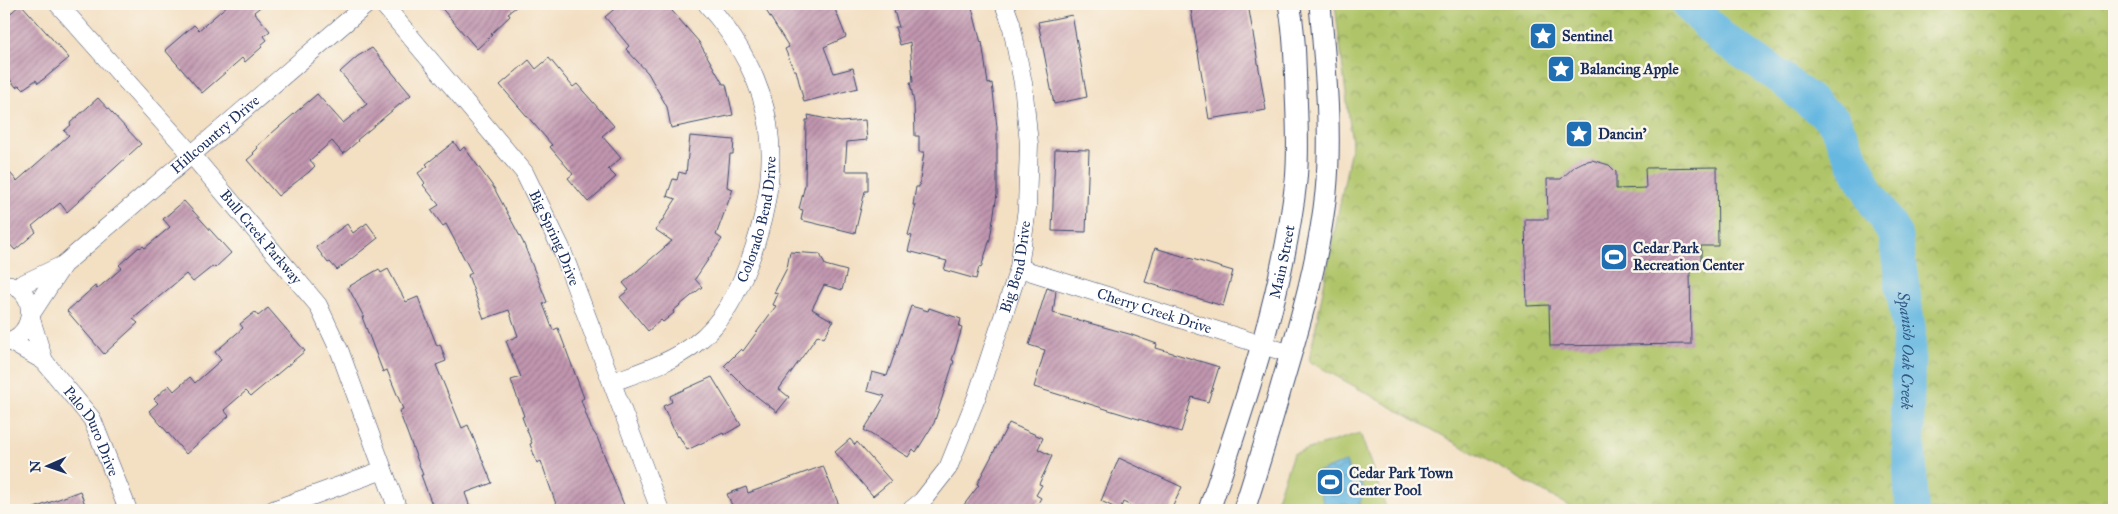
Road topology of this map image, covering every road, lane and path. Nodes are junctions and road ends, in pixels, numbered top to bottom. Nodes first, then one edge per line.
1 (58, 4) edge
2 (367, 4) edge
3 (383, 4) edge
4 (707, 4) edge
5 (1004, 4) edge
6 (1289, 4) edge
7 (1320, 4) edge
8 (1298, 139) junction
9 (1327, 142) junction
10 (192, 155) junction
11 (63, 265) junction
12 (1019, 268) junction
13 (8, 285) edge
14 (31, 316) junction
15 (6, 342) edge
16 (1262, 344) junction
17 (1292, 354) junction
18 (44, 361) junction
19 (612, 382) junction
20 (383, 470) junction
21 (128, 510) edge
22 (273, 510) edge
23 (398, 510) edge
24 (660, 510) edge
25 (911, 510) edge
26 (1209, 510) edge
27 (1244, 510) edge

1 - 10 street, Bull Creek Parkway
2 - 10 street, Hillcountry Drive
3 - 19 street, Big Spring Drive
4 - 19 street, Colorado Bend Drive
5 - 12 street, Big Bend Drive
6 - 8 street, Main Street
7 - 9 street, Main Street
8 - 9 street
8 - 16 street, Main Street
9 - 17 street, Main Street
10 - 11 street, Hillcountry Drive
10 - 20 street, Bull Creek Parkway
11 - 13 street, Hillcountry Drive
11 - 14 street, Hillcountry Drive
12 - 16 street, Cherry Creek Drive
12 - 25 street, Big Bend Drive
13 - 14 street, Palo Duro Drive
14 - 15 street, Hillcountry Drive
14 - 18 street, Palo Duro Drive
15 - 18 street, Palo Duro Drive
16 - 17 street, Cherry Creek Drive
16 - 26 street, Main Street
17 - 27 street, Main Street
18 - 21 street, Palo Duro Drive
19 - 24 street, Big Spring Drive
20 - 22 street
20 - 23 street, Bull Creek Parkway

